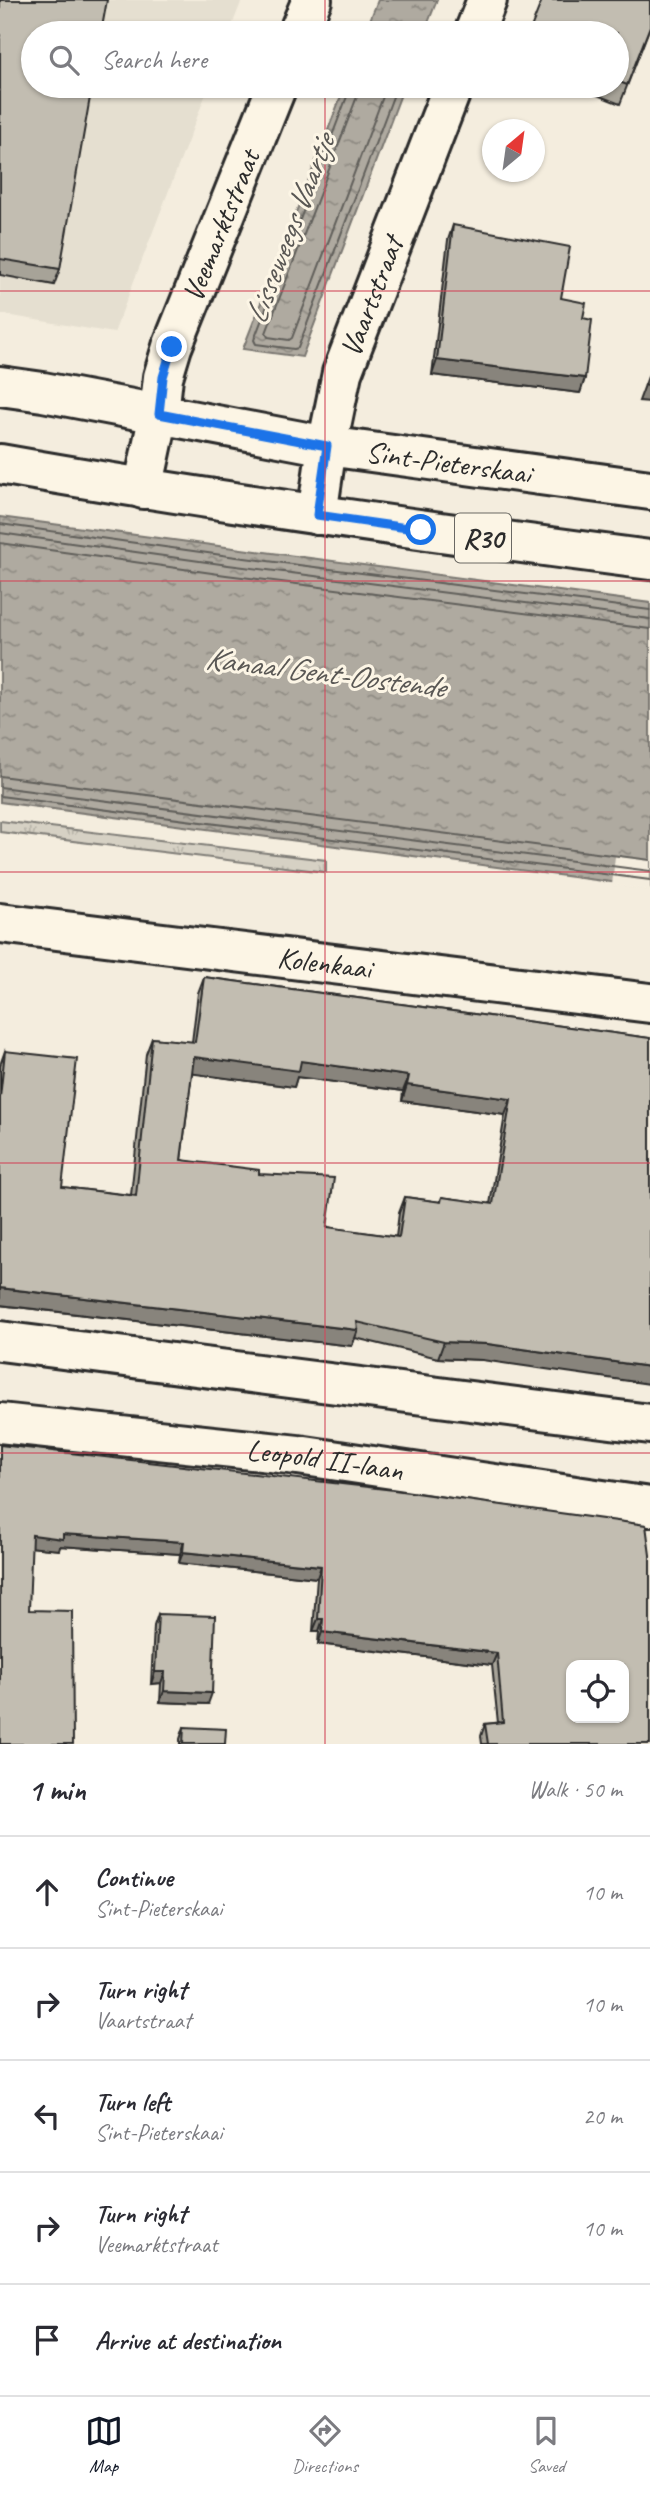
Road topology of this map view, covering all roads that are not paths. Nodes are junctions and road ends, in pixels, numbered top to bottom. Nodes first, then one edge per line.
1 (312, 0) edge
2 (486, 0) edge
3 (303, 21) edge
4 (478, 21) edge
5 (272, 98) edge
6 (448, 98) edge
7 (0, 386) edge
8 (159, 414) junction
9 (327, 446) junction
10 (0, 464) edge
11 (143, 489) junction
12 (650, 490) edge
13 (317, 515) junction
14 (650, 560) edge
15 (0, 923) edge
16 (650, 1003) edge
17 (0, 1341) edge
18 (0, 1423) edge
19 (650, 1424) edge
20 (650, 1507) edge

1 - 3 main road
2 - 4 main road
5 - 8 main road, Veemarktstraat
6 - 9 main road, Vaartstraat
7 - 8 main road, Sint-Pieterskaai / R30
8 - 9 main road, Sint-Pieterskaai / R30
8 - 11 main road, Veemarktstraat
9 - 12 main road, Sint-Pieterskaai / R30
9 - 13 main road, Vaartstraat
10 - 11 main road, R30
11 - 13 main road, R30
13 - 14 main road, R30
15 - 16 main road, Kolenkaai
17 - 19 main road
18 - 20 main road, Leopold II-laan

